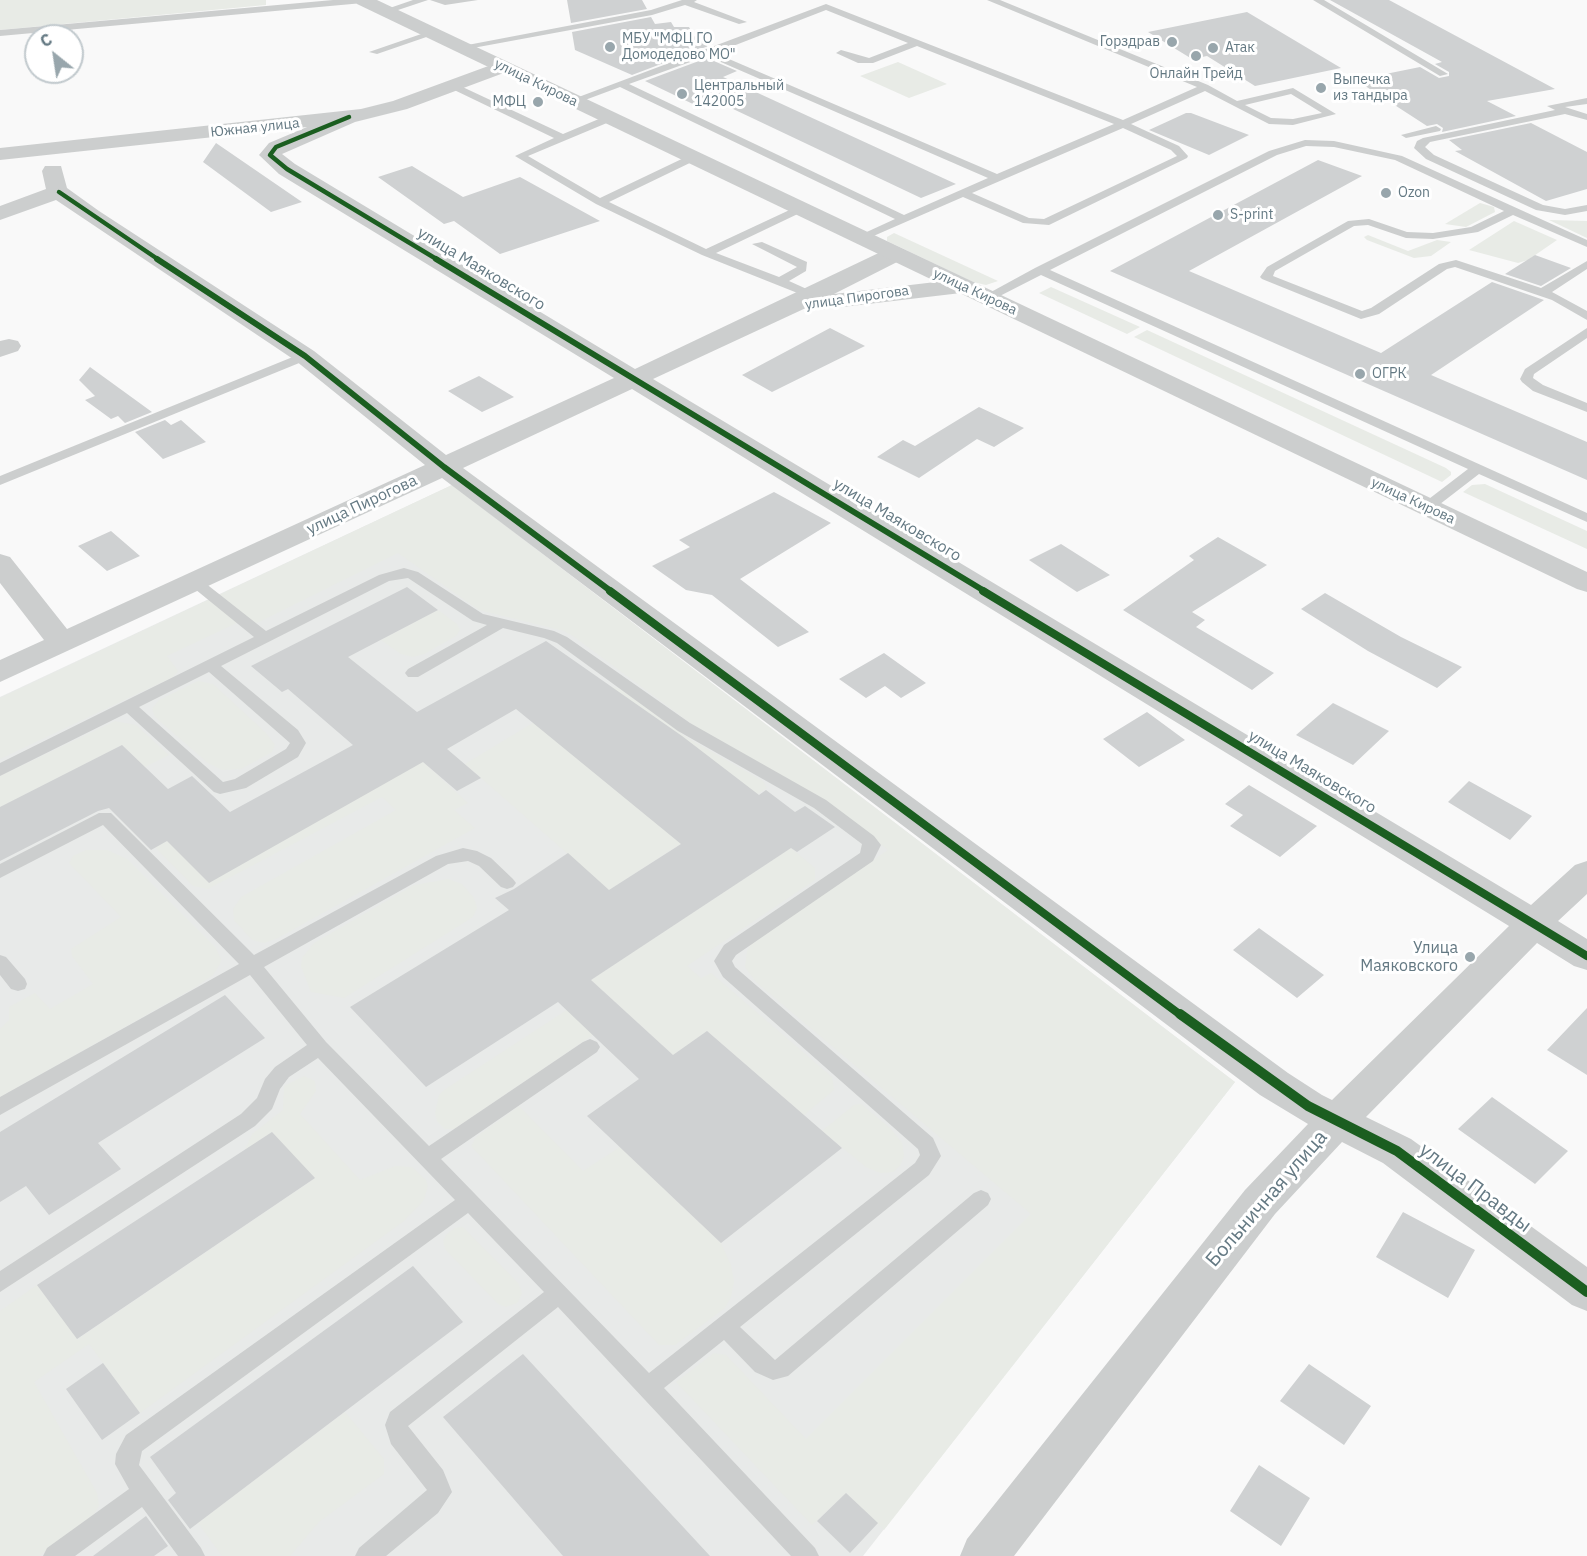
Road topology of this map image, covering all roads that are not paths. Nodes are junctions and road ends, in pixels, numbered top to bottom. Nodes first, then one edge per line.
1 (363, 0) edge
2 (423, 0) edge
3 (435, 0) edge
4 (473, 0) edge
5 (843, 0) edge
6 (992, 0) edge
7 (1318, 0) edge
8 (458, 1) edge
9 (689, 1) edge
10 (826, 7) junction
11 (386, 11) junction
12 (742, 22) dead end
13 (0, 33) edge
14 (433, 33) junction
15 (919, 42) junction
16 (462, 47) junction
17 (374, 52) dead end
18 (707, 53) junction
19 (841, 53) dead end
20 (502, 67) junction
21 (1443, 74) dead end
22 (621, 84) junction
23 (451, 85) junction
24 (1205, 87) junction
25 (573, 101) junction
26 (1587, 101) edge
27 (1236, 104) junction
28 (1560, 109) junction
29 (349, 117) junction
30 (1587, 117) edge
31 (610, 118) junction
32 (1123, 124) junction
33 (1273, 130) junction
34 (1406, 135) dead end
35 (562, 138) junction
36 (1288, 148) junction
37 (57, 149) junction
38 (0, 154) edge
39 (692, 158) junction
40 (997, 178) junction
41 (59, 192) junction
42 (963, 193) junction
43 (600, 202) junction
44 (1587, 207) edge
45 (800, 209) junction
46 (1514, 210) junction
47 (0, 213) edge
48 (903, 219) junction
49 (862, 238) junction
50 (758, 244) dead end
51 (1587, 244) edge
52 (706, 253) junction
53 (895, 254) junction
54 (1587, 264) edge
55 (1039, 270) junction
56 (961, 286) junction
57 (1543, 292) junction
58 (784, 294) junction
59 (986, 297) junction
60 (1587, 316) edge
61 (1587, 332) edge
62 (305, 356) junction
63 (635, 377) junction
64 (1587, 408) edge
65 (444, 467) junction
66 (1477, 469) junction
67 (0, 481) edge
68 (1426, 508) junction
69 (1587, 518) edge
70 (0, 563) edge
71 (195, 582) junction
72 (1587, 583) edge
73 (500, 624) junction
74 (266, 638) junction
75 (62, 643) junction
76 (210, 665) junction
77 (0, 672) edge
78 (413, 673) dead end
79 (129, 706) junction
80 (0, 770) edge
81 (0, 872) edge
82 (1587, 874) edge
83 (507, 883) dead end
84 (1534, 923) junction
85 (1587, 956) edge
86 (0, 962) edge
87 (252, 965) junction
88 (18, 984) dead end
89 (319, 1047) junction
90 (590, 1047) dead end
91 (0, 1107) edge
92 (1337, 1120) junction
93 (427, 1158) junction
94 (981, 1199) dead end
95 (469, 1201) junction
96 (0, 1282) edge
97 (1587, 1292) edge
98 (559, 1293) junction
99 (725, 1326) junction
100 (648, 1387) junction
101 (145, 1491) junction
102 (800, 1554) edge
103 (55, 1556) edge
104 (193, 1556) edge
105 (367, 1556) edge
106 (984, 1556) edge

1 - 11 street, улица Кирова
1 - 13 lane
2 - 11 lane
3 - 8 lane
4 - 8 lane
5 - 10 lane
6 - 24 lane
7 - 21 lane
9 - 12 lane
9 - 16 lane
10 - 15 lane
10 - 18 lane
11 - 14 street, улица Кирова
14 - 16 street, улица Кирова
14 - 17 lane
15 - 19 lane
15 - 32 lane
16 - 20 street, улица Кирова
18 - 22 lane
18 - 40 lane
20 - 23 street, Южная улица
20 - 25 street, улица Кирова
22 - 25 lane
22 - 48 lane
23 - 29 street, Южная улица
23 - 35 lane
24 - 27 lane
24 - 32 lane
25 - 31 street, улица Кирова
26 - 28 lane
27 - 33 lane
27 - 33 lane
28 - 30 lane
28 - 34 lane
28 - 44 lane
29 - 37 street, Южная улица
29 - 63 street, улица Маяковского
31 - 35 lane
31 - 39 street, улица Кирова
32 - 40 lane
32 - 42 lane
33 - 36 lane
35 - 43 lane
36 - 46 lane
36 - 55 lane
37 - 38 street, Южная улица
37 - 41 street
39 - 43 lane
39 - 45 street, улица Кирова
40 - 42 lane
41 - 47 street
41 - 62 street, улица Правды
42 - 48 lane
43 - 52 lane
45 - 49 street, улица Кирова
45 - 52 lane
46 - 51 lane
46 - 57 lane
48 - 49 lane
49 - 53 street, улица Кирова
50 - 58 lane
52 - 58 lane
53 - 56 street, улица Кирова
53 - 58 street, улица Пирогова
54 - 57 lane
55 - 59 lane
55 - 66 lane
56 - 58 street, улица Пирогова
56 - 59 street, улица Кирова
57 - 60 lane
58 - 63 street, улица Пирогова
59 - 68 street, улица Кирова
61 - 64 lane
62 - 65 street, улица Правды
62 - 67 lane
63 - 65 street, улица Пирогова
63 - 84 street, улица Маяковского
65 - 71 street, улица Пирогова
65 - 92 street, улица Правды
66 - 68 lane
66 - 69 lane
68 - 72 street, улица Кирова
70 - 75 street
71 - 74 lane
71 - 75 street, улица Пирогова
73 - 74 lane
73 - 78 lane
73 - 99 lane
74 - 76 lane
75 - 77 street, улица Пирогова
76 - 79 lane
76 - 79 lane
79 - 80 lane
81 - 87 lane
82 - 84 street, Больничная улица
83 - 87 lane
84 - 85 street, улица Маяковского
84 - 92 street, Больничная улица
86 - 88 lane
87 - 89 lane
87 - 91 lane
89 - 93 lane
89 - 96 lane
90 - 93 lane
92 - 97 street, улица Правды
92 - 106 street, Больничная улица
93 - 95 lane
94 - 99 lane
95 - 98 lane
95 - 101 lane
98 - 100 lane
98 - 105 lane
99 - 100 lane
100 - 102 lane
101 - 103 lane
101 - 104 lane

